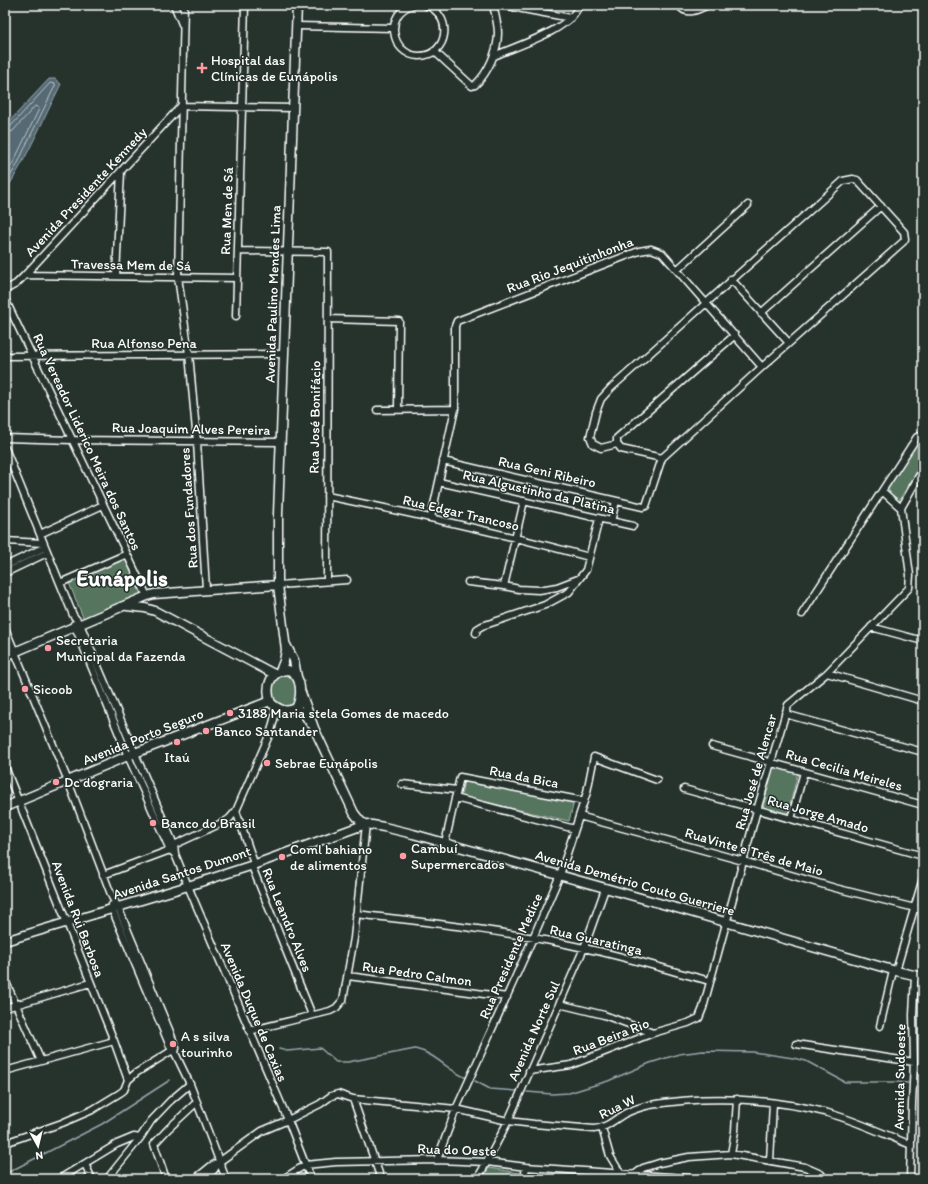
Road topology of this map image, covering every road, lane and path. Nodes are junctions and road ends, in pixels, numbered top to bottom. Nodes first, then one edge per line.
1 (174, 5) edge
2 (184, 5) edge
3 (245, 5) edge
4 (297, 5) edge
5 (413, 5) edge
6 (425, 5) edge
7 (493, 5) edge
8 (500, 5) edge
9 (579, 5) edge
10 (679, 5) edge
11 (708, 5) edge
12 (406, 6) edge
13 (571, 18) junction
14 (184, 26) junction
15 (297, 26) junction
16 (393, 28) junction
17 (434, 51) junction
18 (494, 56) junction
19 (181, 106) junction
20 (242, 107) junction
21 (293, 108) junction
22 (121, 171) junction
23 (748, 205) dead end
24 (881, 206) junction
25 (238, 251) junction
26 (288, 252) junction
27 (678, 269) junction
28 (25, 276) junction
29 (116, 276) junction
30 (178, 278) junction
31 (237, 278) junction
32 (732, 279) junction
33 (5, 290) edge
34 (5, 299) edge
35 (706, 302) junction
36 (761, 313) junction
37 (236, 316) dead end
38 (328, 319) junction
39 (735, 335) junction
40 (789, 343) junction
41 (189, 354) junction
42 (283, 354) junction
43 (5, 356) edge
44 (32, 356) junction
45 (762, 367) junction
46 (398, 409) junction
47 (455, 409) junction
48 (377, 410) dead end
49 (923, 435) edge
50 (5, 438) edge
51 (72, 440) junction
52 (197, 442) junction
53 (280, 442) junction
54 (617, 444) junction
55 (5, 448) edge
56 (662, 458) junction
57 (443, 461) junction
58 (923, 469) edge
59 (439, 482) junction
60 (882, 490) junction
61 (327, 496) junction
62 (524, 501) junction
63 (616, 501) junction
64 (103, 505) junction
65 (901, 508) junction
66 (431, 518) junction
67 (599, 519) junction
68 (611, 522) junction
69 (634, 526) dead end
70 (40, 534) junction
71 (516, 537) junction
72 (5, 541) edge
73 (45, 548) junction
74 (127, 554) junction
75 (589, 557) junction
76 (5, 566) edge
77 (5, 573) edge
78 (578, 579) junction
79 (348, 580) dead end
80 (327, 582) junction
81 (468, 582) dead end
82 (60, 583) junction
83 (278, 585) junction
84 (504, 586) junction
85 (206, 589) junction
86 (147, 596) junction
87 (126, 605) junction
88 (155, 611) junction
89 (802, 614) dead end
90 (77, 626) junction
91 (5, 628) edge
92 (871, 628) junction
93 (476, 633) dead end
94 (923, 641) edge
95 (285, 642) junction
96 (15, 653) junction
97 (5, 656) edge
98 (277, 673) junction
99 (827, 673) junction
100 (297, 678) junction
101 (300, 690) junction
102 (270, 701) junction
103 (923, 701) edge
104 (277, 708) junction
105 (296, 708) junction
106 (785, 714) junction
107 (314, 728) junction
108 (712, 746) dead end
109 (923, 752) edge
110 (131, 754) junction
111 (772, 762) junction
112 (5, 767) edge
113 (804, 772) junction
114 (657, 780) dead end
115 (68, 781) junction
116 (402, 784) dead end
117 (684, 789) dead end
118 (457, 790) junction
119 (455, 798) junction
120 (19, 801) junction
121 (584, 801) junction
122 (923, 805) edge
123 (5, 807) edge
124 (757, 810) junction
125 (236, 811) junction
126 (579, 816) junction
127 (791, 819) junction
128 (366, 824) junction
129 (575, 828) junction
130 (445, 843) junction
131 (173, 850) junction
132 (923, 856) edge
133 (743, 861) junction
134 (253, 865) junction
135 (103, 875) junction
136 (560, 875) junction
137 (923, 878) edge
138 (188, 886) junction
139 (605, 888) junction
140 (115, 908) junction
141 (914, 908) junction
142 (923, 910) edge
143 (356, 914) junction
144 (66, 922) junction
145 (727, 922) junction
146 (533, 938) junction
147 (5, 941) edge
148 (584, 948) junction
149 (894, 971) junction
150 (348, 976) junction
151 (919, 977) edge
152 (5, 980) edge
153 (89, 981) junction
154 (710, 981) junction
155 (507, 998) junction
156 (15, 1003) junction
157 (558, 1004) junction
158 (5, 1006) edge
159 (312, 1015) junction
160 (699, 1018) joint
161 (880, 1026) dead end
162 (249, 1031) junction
163 (653, 1033) junction
164 (114, 1041) junction
165 (796, 1044) dead end
166 (174, 1051) junction
167 (41, 1061) junction
168 (914, 1062) junction
169 (5, 1071) edge
170 (529, 1071) junction
171 (128, 1080) junction
172 (190, 1084) junction
173 (352, 1099) junction
174 (737, 1099) junction
175 (197, 1102) junction
176 (773, 1103) junction
177 (456, 1109) junction
178 (288, 1120) junction
179 (508, 1121) junction
180 (602, 1128) junction
181 (140, 1138) junction
182 (5, 1143) edge
183 (911, 1145) junction
184 (730, 1154) junction
185 (437, 1160) junction
186 (770, 1161) junction
187 (219, 1162) junction
188 (374, 1162) junction
189 (487, 1162) junction
190 (85, 1164) junction
191 (305, 1164) junction
192 (526, 1167) junction
193 (621, 1174) junction
194 (634, 1175) junction
195 (59, 1179) edge
196 (92, 1179) edge
197 (107, 1179) edge
198 (166, 1179) edge
199 (195, 1179) edge
200 (205, 1179) edge
201 (226, 1179) edge
202 (283, 1179) edge
203 (311, 1179) edge
204 (381, 1179) edge
205 (476, 1179) edge
206 (524, 1179) edge
207 (692, 1179) edge
208 (699, 1179) edge
209 (826, 1179) edge
210 (910, 1179) edge

1 - 14 street
2 - 14 street, Rua dos Fundadores
3 - 20 street, Rua Men de Sá
4 - 15 main road, Avenida Paulino Mendes Lima
5 - 12 street
6 - 17 street
7 - 18 street
8 - 13 street
9 - 13 street
10 - 11 street
12 - 16 street
13 - 18 street
14 - 19 street, Rua dos Fundadores
15 - 16 street
15 - 21 main road, Avenida Paulino Mendes Lima
16 - 17 street
17 - 18 street
19 - 20 street
19 - 22 street, Avenida Presidente Kennedy
19 - 30 street, Rua dos Fundadores
20 - 21 street
20 - 25 street, Rua Men de Sá
21 - 26 main road, Avenida Paulino Mendes Lima
22 - 28 street, Avenida Presidente Kennedy
22 - 29 street
23 - 27 street
24 - 32 street
24 - 36 street
24 - 40 street
25 - 26 street
25 - 31 street, Rua Men de Sá
26 - 38 street, Rua José Bonifácio
26 - 42 main road, Avenida Paulino Mendes Lima
27 - 35 street, Rua Rio Jequitinhonha
27 - 47 street, Rua Rio Jequitinhonha
28 - 29 street, Travessa Mem de Sá
28 - 33 street, Avenida Presidente Kennedy
29 - 30 street, Travessa Mem de Sá
30 - 31 street, Travessa Mem de Sá
30 - 41 street, Rua dos Fundadores
31 - 37 street, Rua Men de Sá
32 - 35 street
32 - 36 street
34 - 44 street, Rua Vereador Liderico Meira dos Santos
35 - 39 street, Rua Rio Jequitinhonha
35 - 54 street
36 - 40 street
38 - 46 street
38 - 61 street, Rua José Bonifácio
39 - 45 street, Rua Rio Jequitinhonha
39 - 54 street
40 - 45 street
41 - 42 street, Rua Alfonso Pena
41 - 44 street, Rua Alfonso Pena
41 - 52 street, Rua dos Fundadores
42 - 53 main road, Avenida Paulino Mendes Lima
43 - 44 street, Rua Alfonso Pena
44 - 51 street, Rua Vereador Liderico Meira dos Santos
45 - 56 street
46 - 47 street
46 - 48 street
47 - 57 street
49 - 60 street
50 - 51 street, Rua Joaquim Alves Pereira
51 - 52 street, Rua Joaquim Alves Pereira
51 - 64 street, Rua Vereador Liderico Meira dos Santos
52 - 53 street, Rua Joaquim Alves Pereira
52 - 85 street, Rua dos Fundadores
53 - 83 main road, Avenida Paulino Mendes Lima
54 - 56 street
55 - 70 street, Avenida Duque de Caxias
56 - 63 street, Rua Geni Ribeiro
57 - 59 street
57 - 63 street, Rua Geni Ribeiro
58 - 65 street
59 - 62 street, Rua Algustinho da Platina
59 - 66 street
60 - 65 street
60 - 89 street
61 - 66 street, Rua Edgar Trancoso
61 - 80 street, Rua José Bonifácio
62 - 67 street, Rua Algustinho da Platina
62 - 71 street
63 - 68 street
64 - 70 street
64 - 74 street, Rua Vereador Liderico Meira dos Santos
65 - 92 street, Rua José de Alencar
66 - 71 street, Rua Edgar Trancoso
67 - 68 street, Rua Algustinho da Platina
67 - 75 street
68 - 69 street, Rua Algustinho da Platina
70 - 73 street, Avenida Duque de Caxias
71 - 75 street, Rua Edgar Trancoso
71 - 84 street
72 - 73 street
73 - 76 street
73 - 77 street
73 - 82 street, Avenida Duque de Caxias
74 - 82 street
74 - 86 street, Rua Vereador Liderico Meira dos Santos
75 - 78 street
78 - 84 street
78 - 93 street
79 - 80 street
80 - 83 street
81 - 84 street
82 - 90 street, Avenida Duque de Caxias
83 - 85 main road
83 - 95 main road, Avenida Paulino Mendes Lima
85 - 86 main road
86 - 87 main road
86 - 88 main road
87 - 88 main road
87 - 90 main road
88 - 98 main road
90 - 96 main road
90 - 110 street, Avenida Duque de Caxias
91 - 96 street
92 - 94 street
92 - 99 street, Rua José de Alencar
95 - 98 main road
95 - 100 main road
96 - 97 main road
96 - 115 street
98 - 100 main road
98 - 102 main road
99 - 103 street
99 - 106 street, Rua José de Alencar
100 - 101 main road
101 - 105 main road
101 - 107 main road
102 - 104 main road
102 - 110 main road, Avenida Porto Seguro
104 - 105 main road
104 - 125 street
105 - 107 main road
106 - 109 street
106 - 111 street, Rua José de Alencar
107 - 128 main road
108 - 111 street, Rua Cecilia Meireles
110 - 115 main road, Avenida Porto Seguro
110 - 131 street, Avenida Duque de Caxias
111 - 113 street, Rua Cecilia Meireles
111 - 124 street, Rua José de Alencar
112 - 120 street, Avenida Rui Barbosa
113 - 122 street, Rua Cecilia Meireles
113 - 127 street
114 - 121 street, Rua Presidente Medice
115 - 120 main road, Avenida Porto Seguro
115 - 135 street
116 - 118 street
117 - 124 street, Rua Jorge Amado
118 - 119 street
118 - 121 street, Rua da Bica
119 - 129 street
119 - 130 street
120 - 123 main road, Avenida Porto Seguro
120 - 144 street, Avenida Rui Barbosa
121 - 126 street, Rua Presidente Medice
124 - 127 street, Rua Jorge Amado
124 - 133 street, Rua José de Alencar
125 - 131 street
125 - 134 street, Rua Leandro Alves
126 - 129 street, Rua Presidente Medice
126 - 133 street, RuaVinte e Três de Maio
127 - 132 street, Rua Jorge Amado
128 - 130 main road, Avenida Demétrio Couto Guerriere
128 - 134 main road, Avenida Santos Dumont
128 - 143 street
129 - 136 street, Rua Presidente Medice
130 - 136 main road, Avenida Demétrio Couto Guerriere
131 - 135 street
131 - 138 street, Avenida Duque de Caxias
133 - 141 street, RuaVinte e Três de Maio
133 - 145 street, Rua José de Alencar
134 - 138 main road, Avenida Santos Dumont
134 - 159 street, Rua Leandro Alves
135 - 140 street
136 - 139 main road, Avenida Demétrio Couto Guerriere
136 - 146 street, Rua Presidente Medice
137 - 141 street
138 - 140 main road, Avenida Santos Dumont
138 - 162 street, Avenida Duque de Caxias
139 - 145 main road, Avenida Demétrio Couto Guerriere
139 - 148 street, Avenida Norte Sul
140 - 144 main road, Avenida Santos Dumont
140 - 166 street
141 - 142 street, RuaVinte e Três de Maio
141 - 149 street
143 - 146 street, Rua Guaratinga
143 - 150 street
144 - 147 main road, Avenida Santos Dumont
144 - 153 street, Avenida Rui Barbosa
145 - 149 main road, Avenida Demétrio Couto Guerriere
145 - 154 street, Rua José de Alencar
146 - 148 street, Rua Guaratinga
146 - 155 street, Rua Presidente Medice
148 - 154 street, Rua Guaratinga
148 - 157 street, Avenida Norte Sul
149 - 151 main road, Avenida Demétrio Couto Guerriere
149 - 161 street
150 - 155 street, Rua Pedro Calmon
150 - 159 street
151 - 168 street, Avenida Sudoeste
152 - 156 street
153 - 156 street
153 - 164 street, Avenida Rui Barbosa
154 - 160 street, Rua José de Alencar
155 - 177 street, Rua Presidente Medice
156 - 158 street
156 - 167 street
157 - 163 street
157 - 170 street, Avenida Norte Sul
159 - 162 street
160 - 163 street, Rua Beira Rio
162 - 178 street, Avenida Duque de Caxias
163 - 170 street, Rua Beira Rio
164 - 167 street
164 - 171 street, Avenida Rui Barbosa
165 - 168 street
166 - 171 street
166 - 172 street
167 - 169 street
168 - 183 street, Avenida Sudoeste
170 - 179 street, Avenida Norte Sul
171 - 182 street
172 - 175 street
172 - 181 street
173 - 177 street, Rua W
173 - 178 street, Rua W
173 - 188 street
174 - 176 street, Rua W
174 - 180 street, Rua W
174 - 184 street
175 - 187 street
175 - 198 street
176 - 183 street, Rua W
176 - 186 street
177 - 179 street, Rua W
177 - 185 street, Rua Presidente Medice
178 - 187 street, Rua W
178 - 191 street, Avenida Duque de Caxias
179 - 180 street, Rua W
179 - 189 street, Avenida Norte Sul
180 - 193 street
181 - 190 street
181 - 197 street
183 - 210 street, Avenida Sudoeste
184 - 186 street
184 - 194 street
185 - 188 street, Rua do Oeste
185 - 189 street, Rua do Oeste
186 - 209 street
187 - 199 street
187 - 200 street
187 - 201 street
188 - 191 street, Rua do Oeste
188 - 204 street
189 - 192 street, Rua do Oeste
189 - 205 street, Avenida Norte Sul
190 - 195 street
190 - 196 street
191 - 202 street
191 - 203 street, Avenida Duque de Caxias
192 - 193 street, Rua do Oeste
192 - 206 street
193 - 194 street, Rua do Oeste
194 - 207 street, Rua do Oeste
207 - 208 street, Rua do Oeste

